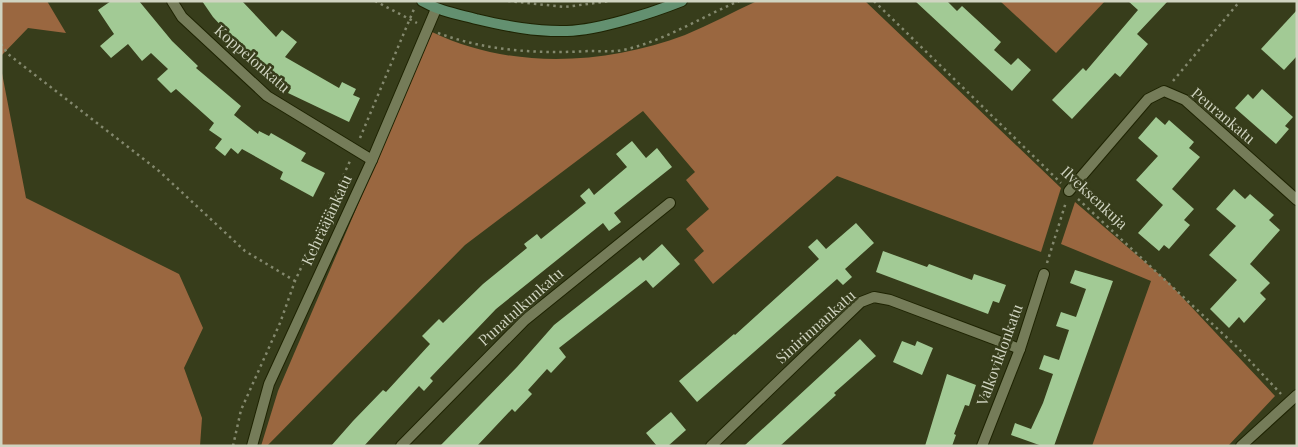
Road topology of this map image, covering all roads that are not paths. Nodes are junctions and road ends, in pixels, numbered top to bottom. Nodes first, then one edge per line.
1 (172, 1) edge
2 (422, 1) edge
3 (682, 1) edge
4 (436, 9) junction
5 (372, 160) junction
6 (1069, 191) road end
7 (1297, 200) edge
8 (670, 203) dead end
9 (1044, 274) road end
10 (1020, 349) junction
11 (1293, 399) edge
12 (252, 446) edge
13 (401, 446) edge
14 (711, 446) edge
15 (982, 446) edge
16 (1241, 446) edge

1 - 5 street, Koppelonkatu
2 - 4 street
3 - 4 street
4 - 5 street, Kehrääjänkatu
5 - 12 street, Kehrääjänkatu
6 - 7 street, Peurankatu
8 - 13 street, Punatulkunkatu
9 - 10 street, Valkoviklonkatu
10 - 14 street, Sinirinnankatu
10 - 15 street, Valkoviklonkatu
11 - 16 street

